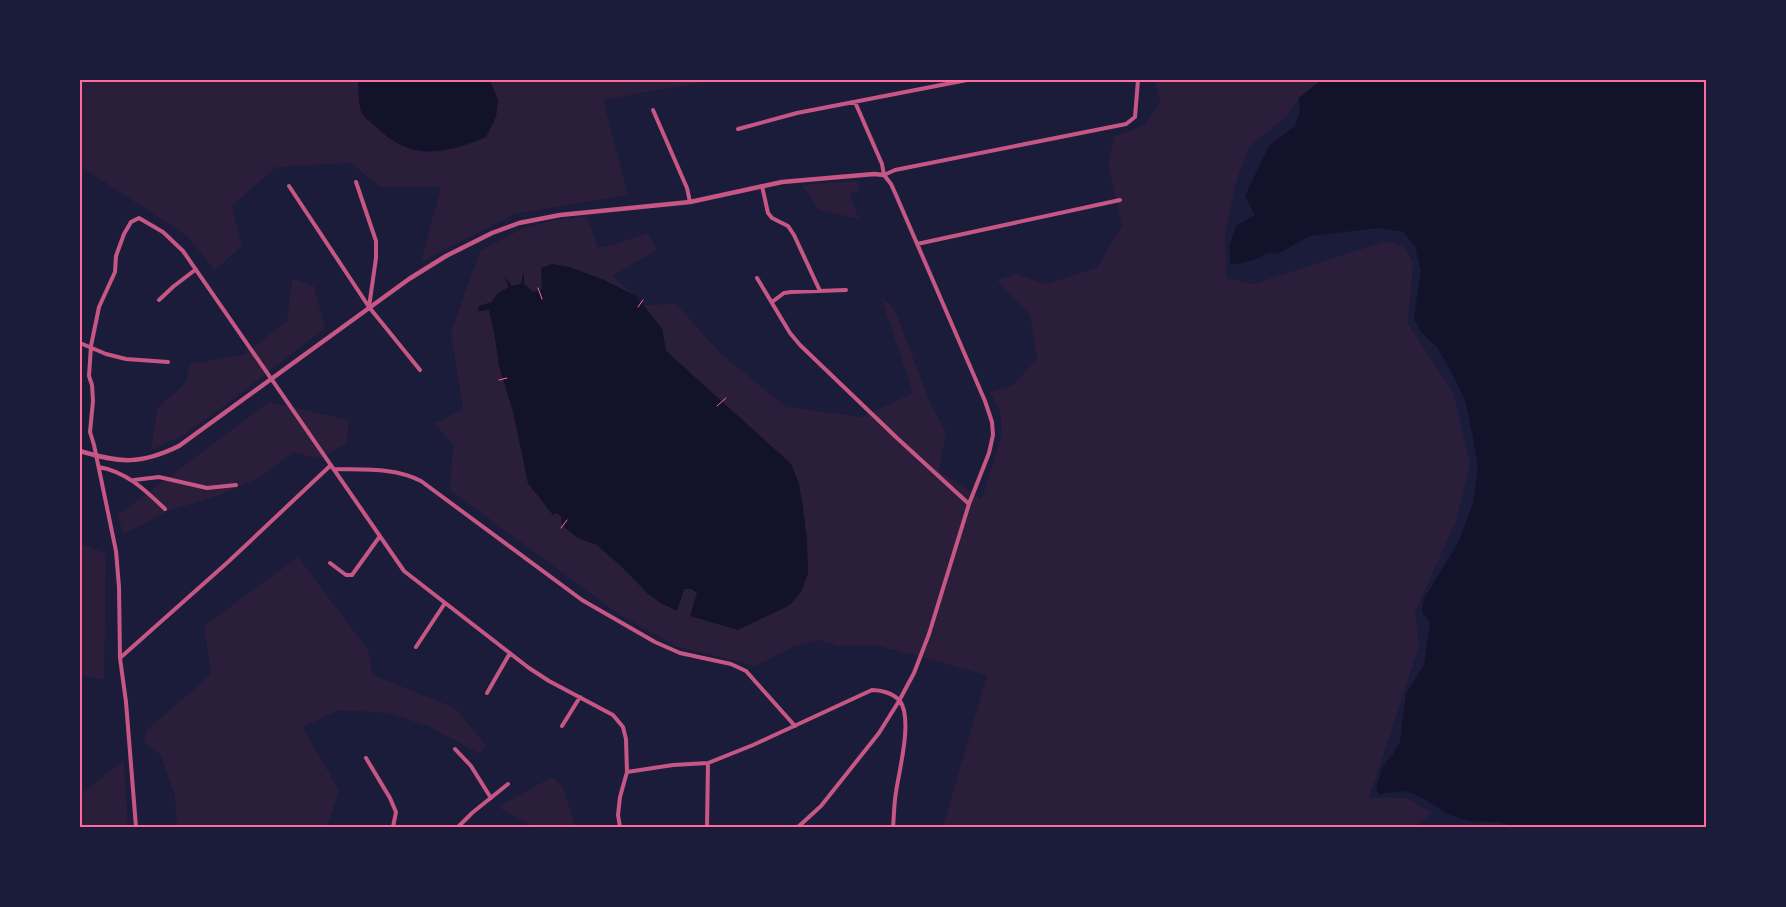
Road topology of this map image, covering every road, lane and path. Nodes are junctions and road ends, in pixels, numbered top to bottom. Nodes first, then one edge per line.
1 (967, 80) edge
2 (1138, 80) edge
3 (855, 102) junction
4 (653, 110) dead end
5 (738, 129) dead end
6 (884, 175) junction
7 (356, 182) dead end
8 (289, 186) dead end
9 (762, 186) junction
10 (1120, 200) dead end
11 (690, 202) junction
12 (917, 244) junction
13 (195, 270) junction
14 (757, 278) dead end
15 (538, 288) dead end
16 (846, 290) dead end
17 (820, 291) junction
18 (542, 299) dead end
19 (159, 300) dead end
20 (643, 300) dead end
21 (772, 302) junction
22 (369, 307) junction
23 (638, 307) dead end
24 (80, 343) edge
25 (90, 346) junction
26 (168, 362) dead end
27 (420, 370) dead end
28 (507, 378) dead end
29 (270, 379) junction
30 (499, 380) dead end
31 (726, 398) dead end
32 (717, 406) dead end
33 (80, 451) edge
34 (96, 456) junction
35 (331, 465) junction
36 (99, 467) junction
37 (334, 469) junction
38 (134, 480) junction
39 (236, 485) dead end
40 (969, 504) junction
41 (165, 509) dead end
42 (567, 520) dead end
43 (561, 528) dead end
44 (380, 536) junction
45 (330, 564) dead end
46 (445, 603) junction
47 (416, 647) dead end
48 (510, 653) junction
49 (120, 658) junction
50 (487, 693) dead end
51 (580, 697) junction
52 (899, 700) junction
53 (562, 726) dead end
54 (795, 726) junction
55 (455, 749) dead end
56 (366, 758) dead end
57 (708, 764) junction
58 (627, 772) junction
59 (508, 784) dead end
60 (491, 798) junction
61 (136, 827) edge
62 (393, 827) edge
63 (458, 827) edge
64 (620, 827) edge
65 (707, 827) edge
66 (798, 827) edge
67 (893, 827) edge

1 - 3 street
2 - 6 street
3 - 5 street
3 - 6 street
4 - 11 street
6 - 9 street
6 - 12 street
7 - 22 street
8 - 22 street
9 - 11 street
9 - 17 street
10 - 12 street
11 - 22 street
12 - 40 street
13 - 19 street
13 - 25 street
13 - 29 street
14 - 21 street
15 - 18 path
16 - 17 street
17 - 21 street
20 - 23 path
21 - 40 street
22 - 27 street
22 - 29 street
24 - 25 street
25 - 26 street
25 - 34 street
28 - 30 path
29 - 34 street
29 - 35 street
31 - 32 path
33 - 34 street
34 - 36 street
35 - 37 street
35 - 49 street
36 - 38 street
36 - 49 street
37 - 44 street
37 - 54 street
38 - 39 street
38 - 41 street
40 - 52 street
42 - 43 path
44 - 45 street
44 - 46 street
46 - 47 street
46 - 48 street
48 - 50 street
48 - 51 street
49 - 61 street
51 - 53 street
51 - 58 street
52 - 54 street
52 - 66 street
52 - 67 street
54 - 57 street
55 - 60 street
56 - 62 street
57 - 58 street
57 - 65 street
58 - 64 street
59 - 60 street
60 - 63 street

